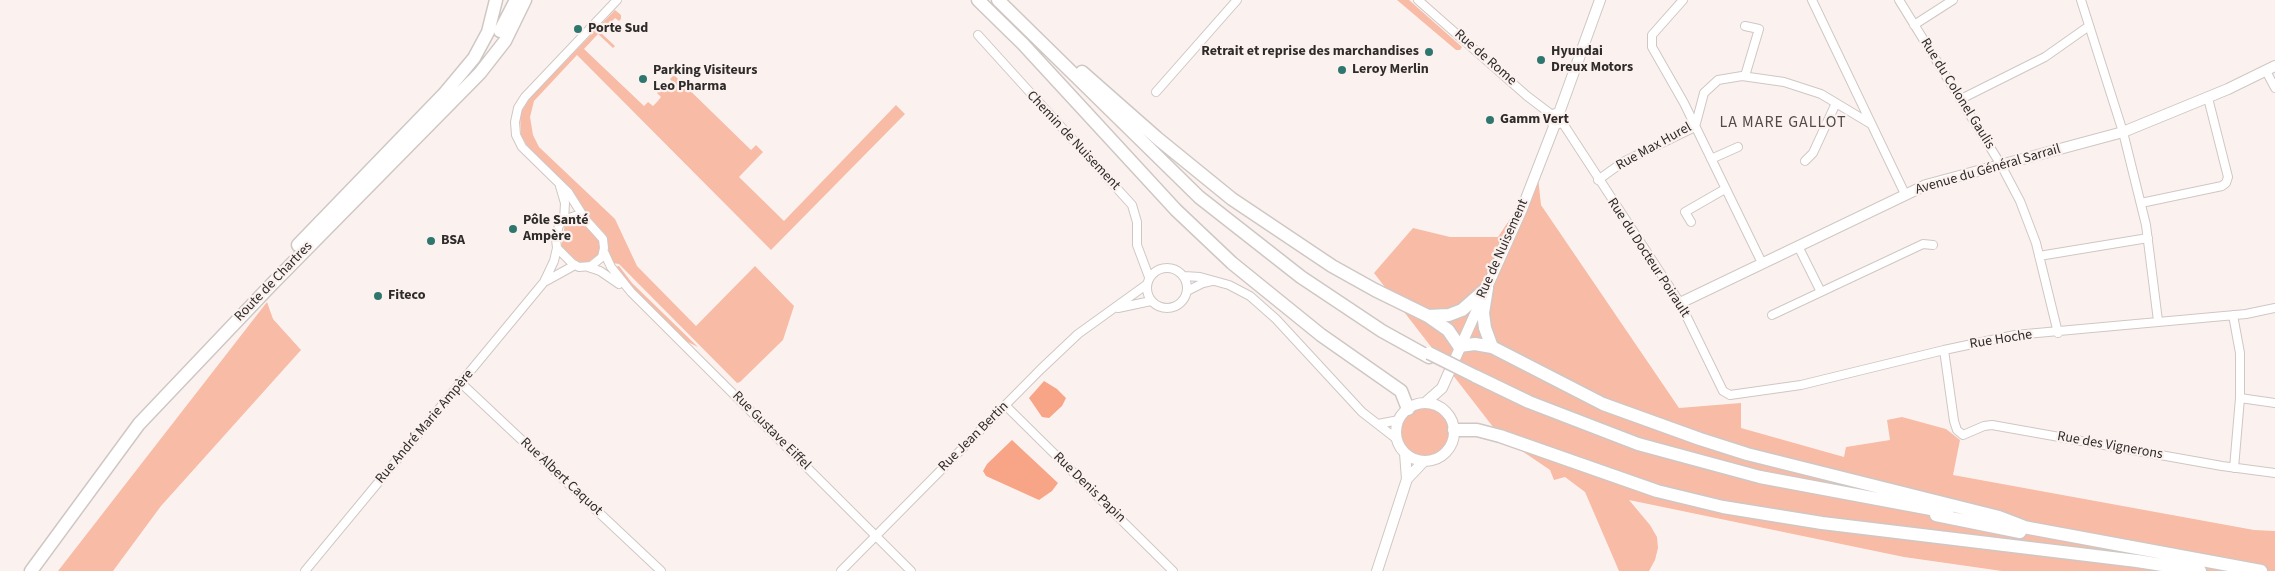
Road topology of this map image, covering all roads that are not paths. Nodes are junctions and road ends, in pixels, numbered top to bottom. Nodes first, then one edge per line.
1 (496, 0) edge
2 (516, 0) edge
3 (525, 0) edge
4 (617, 0) edge
5 (978, 0) edge
6 (984, 0) edge
7 (998, 0) edge
8 (1010, 0) edge
9 (1237, 0) edge
10 (1418, 0) edge
11 (1600, 0) edge
12 (1683, 0) edge
13 (1812, 0) edge
14 (1898, 0) edge
15 (1953, 0) edge
16 (2080, 0) edge
17 (1914, 25) junction
18 (1745, 26) dead end
19 (2089, 26) junction
20 (978, 35) dead end
21 (2270, 69) edge
22 (1082, 72) junction
23 (1745, 76) junction
24 (2275, 88) edge
25 (1156, 92) dead end
26 (444, 94) junction
27 (2208, 98) junction
28 (1961, 99) junction
29 (1836, 103) junction
30 (1557, 119) junction
31 (1871, 124) junction
32 (1695, 128) junction
33 (2123, 132) junction
34 (1738, 147) dead end
35 (1711, 159) junction
36 (1806, 161) dead end
37 (2001, 165) junction
38 (1598, 180) junction
39 (560, 184) junction
40 (1725, 189) junction
41 (1905, 194) junction
42 (2141, 202) junction
43 (585, 218) junction
44 (564, 220) junction
45 (1691, 222) dead end
46 (2148, 238) junction
47 (1798, 246) junction
48 (1933, 246) dead end
49 (557, 248) junction
50 (604, 252) junction
51 (2040, 256) junction
52 (1143, 258) junction
53 (1762, 262) junction
54 (575, 265) junction
55 (588, 267) junction
56 (1158, 269) junction
57 (1184, 276) junction
58 (1149, 277) junction
59 (1301, 277) junction
60 (1214, 281) junction
61 (544, 282) junction
62 (1146, 285) junction
63 (1486, 288) junction
64 (1187, 291) junction
65 (631, 292) junction
66 (1821, 292) junction
67 (1151, 301) junction
68 (1680, 303) junction
69 (2275, 308) edge
70 (1114, 309) junction
71 (1772, 315) dead end
72 (2233, 315) junction
73 (1428, 316) junction
74 (2158, 321) junction
75 (2058, 333) junction
76 (1459, 346) junction
77 (1492, 348) junction
78 (1944, 350) junction
79 (1429, 355) junction
80 (1474, 378) junction
81 (462, 383) junction
82 (1442, 388) junction
83 (1730, 395) joint
84 (2240, 398) junction
85 (1425, 403) junction
86 (2275, 403) edge
87 (1005, 405) junction
88 (1408, 409) junction
89 (1446, 412) junction
90 (1399, 420) junction
91 (1378, 424) junction
92 (1454, 430) junction
93 (1398, 440) junction
94 (1405, 453) junction
95 (1424, 461) junction
96 (2234, 468) junction
97 (2275, 473) edge
98 (1408, 479) junction
99 (2025, 527) junction
100 (875, 536) junction
101 (22, 571) edge
102 (31, 571) edge
103 (305, 571) edge
104 (661, 571) edge
105 (841, 571) edge
106 (911, 571) edge
107 (1173, 571) edge
108 (1377, 571) edge
109 (2200, 571) edge
110 (2235, 571) edge
111 (2261, 571) edge

1 - 26 main road
2 - 26 main road
3 - 102 main road, Route de Chartres
4 - 39 street
5 - 88 main road
6 - 59 main road
7 - 59 main road
8 - 22 main road
9 - 25 street
10 - 30 street, Rue de Rome
11 - 30 street, Rue de Nuisement
12 - 32 street
13 - 31 street
14 - 17 street, Rue du Colonel Gaulis
15 - 17 street
16 - 19 street
17 - 28 street, Rue du Colonel Gaulis
18 - 23 street
19 - 28 street
19 - 33 street
20 - 52 street, Chemin de Nuisement
21 - 24 street
21 - 27 street, Avenue du Général Sarrail
22 - 73 main road
22 - 79 main road
23 - 29 street, Rue Max Hurel
23 - 32 street, Rue Max Hurel
26 - 101 main road
27 - 33 street, Avenue du Général Sarrail
27 - 42 street
28 - 37 street, Rue du Colonel Gaulis
29 - 31 street, Rue Max Hurel
29 - 36 street
30 - 38 street, Rue du Docteur Poirault
30 - 63 street, Rue de Nuisement
31 - 41 street
32 - 35 street
32 - 38 street, Rue Max Hurel
33 - 37 street, Avenue du Général Sarrail
33 - 42 street
34 - 35 street
35 - 40 street
37 - 41 street, Avenue du Général Sarrail
37 - 51 street, Rue du Colonel Gaulis
38 - 68 street, Rue du Docteur Poirault
39 - 43 street
39 - 44 street
40 - 45 street
40 - 53 street
41 - 47 street, Avenue du Général Sarrail
42 - 46 street
43 - 44 street
43 - 50 street
44 - 49 street
46 - 51 street
46 - 74 street
47 - 53 street, Avenue du Général Sarrail
47 - 66 street
48 - 66 street
49 - 54 street
49 - 61 street, Rue André Marie Ampère
50 - 55 street
50 - 65 street, Rue Gustave Eiffel
51 - 75 street, Rue du Colonel Gaulis
52 - 56 street
52 - 58 street, Chemin de Nuisement
53 - 68 street, Avenue du Général Sarrail
54 - 55 street
54 - 61 street, Rue André Marie Ampère
55 - 65 street, Rue Gustave Eiffel
56 - 57 street
56 - 58 street
57 - 60 street
57 - 64 street
58 - 62 street
59 - 79 main road
60 - 64 street
60 - 91 street
61 - 81 street, Rue André Marie Ampère
62 - 67 street
62 - 70 street, Rue Jean Bertin
63 - 73 main road
63 - 76 street, Rue de Nuisement
63 - 77 main road
64 - 67 street
65 - 100 street, Rue Gustave Eiffel
66 - 71 street
67 - 70 street, Rue Jean Bertin
68 - 83 street, Rue du Docteur Poirault
69 - 72 street, Rue Hoche
70 - 87 street, Rue Jean Bertin
72 - 74 street, Rue Hoche
72 - 84 street
73 - 76 main road
74 - 75 street, Rue Hoche
75 - 78 street, Rue Hoche
76 - 77 main road
76 - 82 street, Rue de Nuisement
77 - 99 main road
78 - 83 street, Rue Hoche
78 - 96 street, Rue des Vignerons
79 - 80 main road, bridge
80 - 99 main road
80 - 110 main road
81 - 103 street, Rue André Marie Ampère
81 - 104 street, Rue Albert Caquot
82 - 85 street, Rue de Nuisement
82 - 89 street
84 - 86 street
84 - 96 street
85 - 88 street
85 - 89 street
87 - 100 street, Rue Jean Bertin
87 - 107 street, Rue Denis Papin
88 - 90 street
89 - 92 street
90 - 91 street
90 - 93 street
91 - 93 street
92 - 95 street
92 - 109 main road
93 - 94 street
94 - 95 street
94 - 98 street
95 - 98 street
96 - 97 street, Rue des Vignerons
98 - 108 street
99 - 111 main road
100 - 105 street, Rue Jean Bertin
100 - 106 street, Rue Gustave Eiffel

